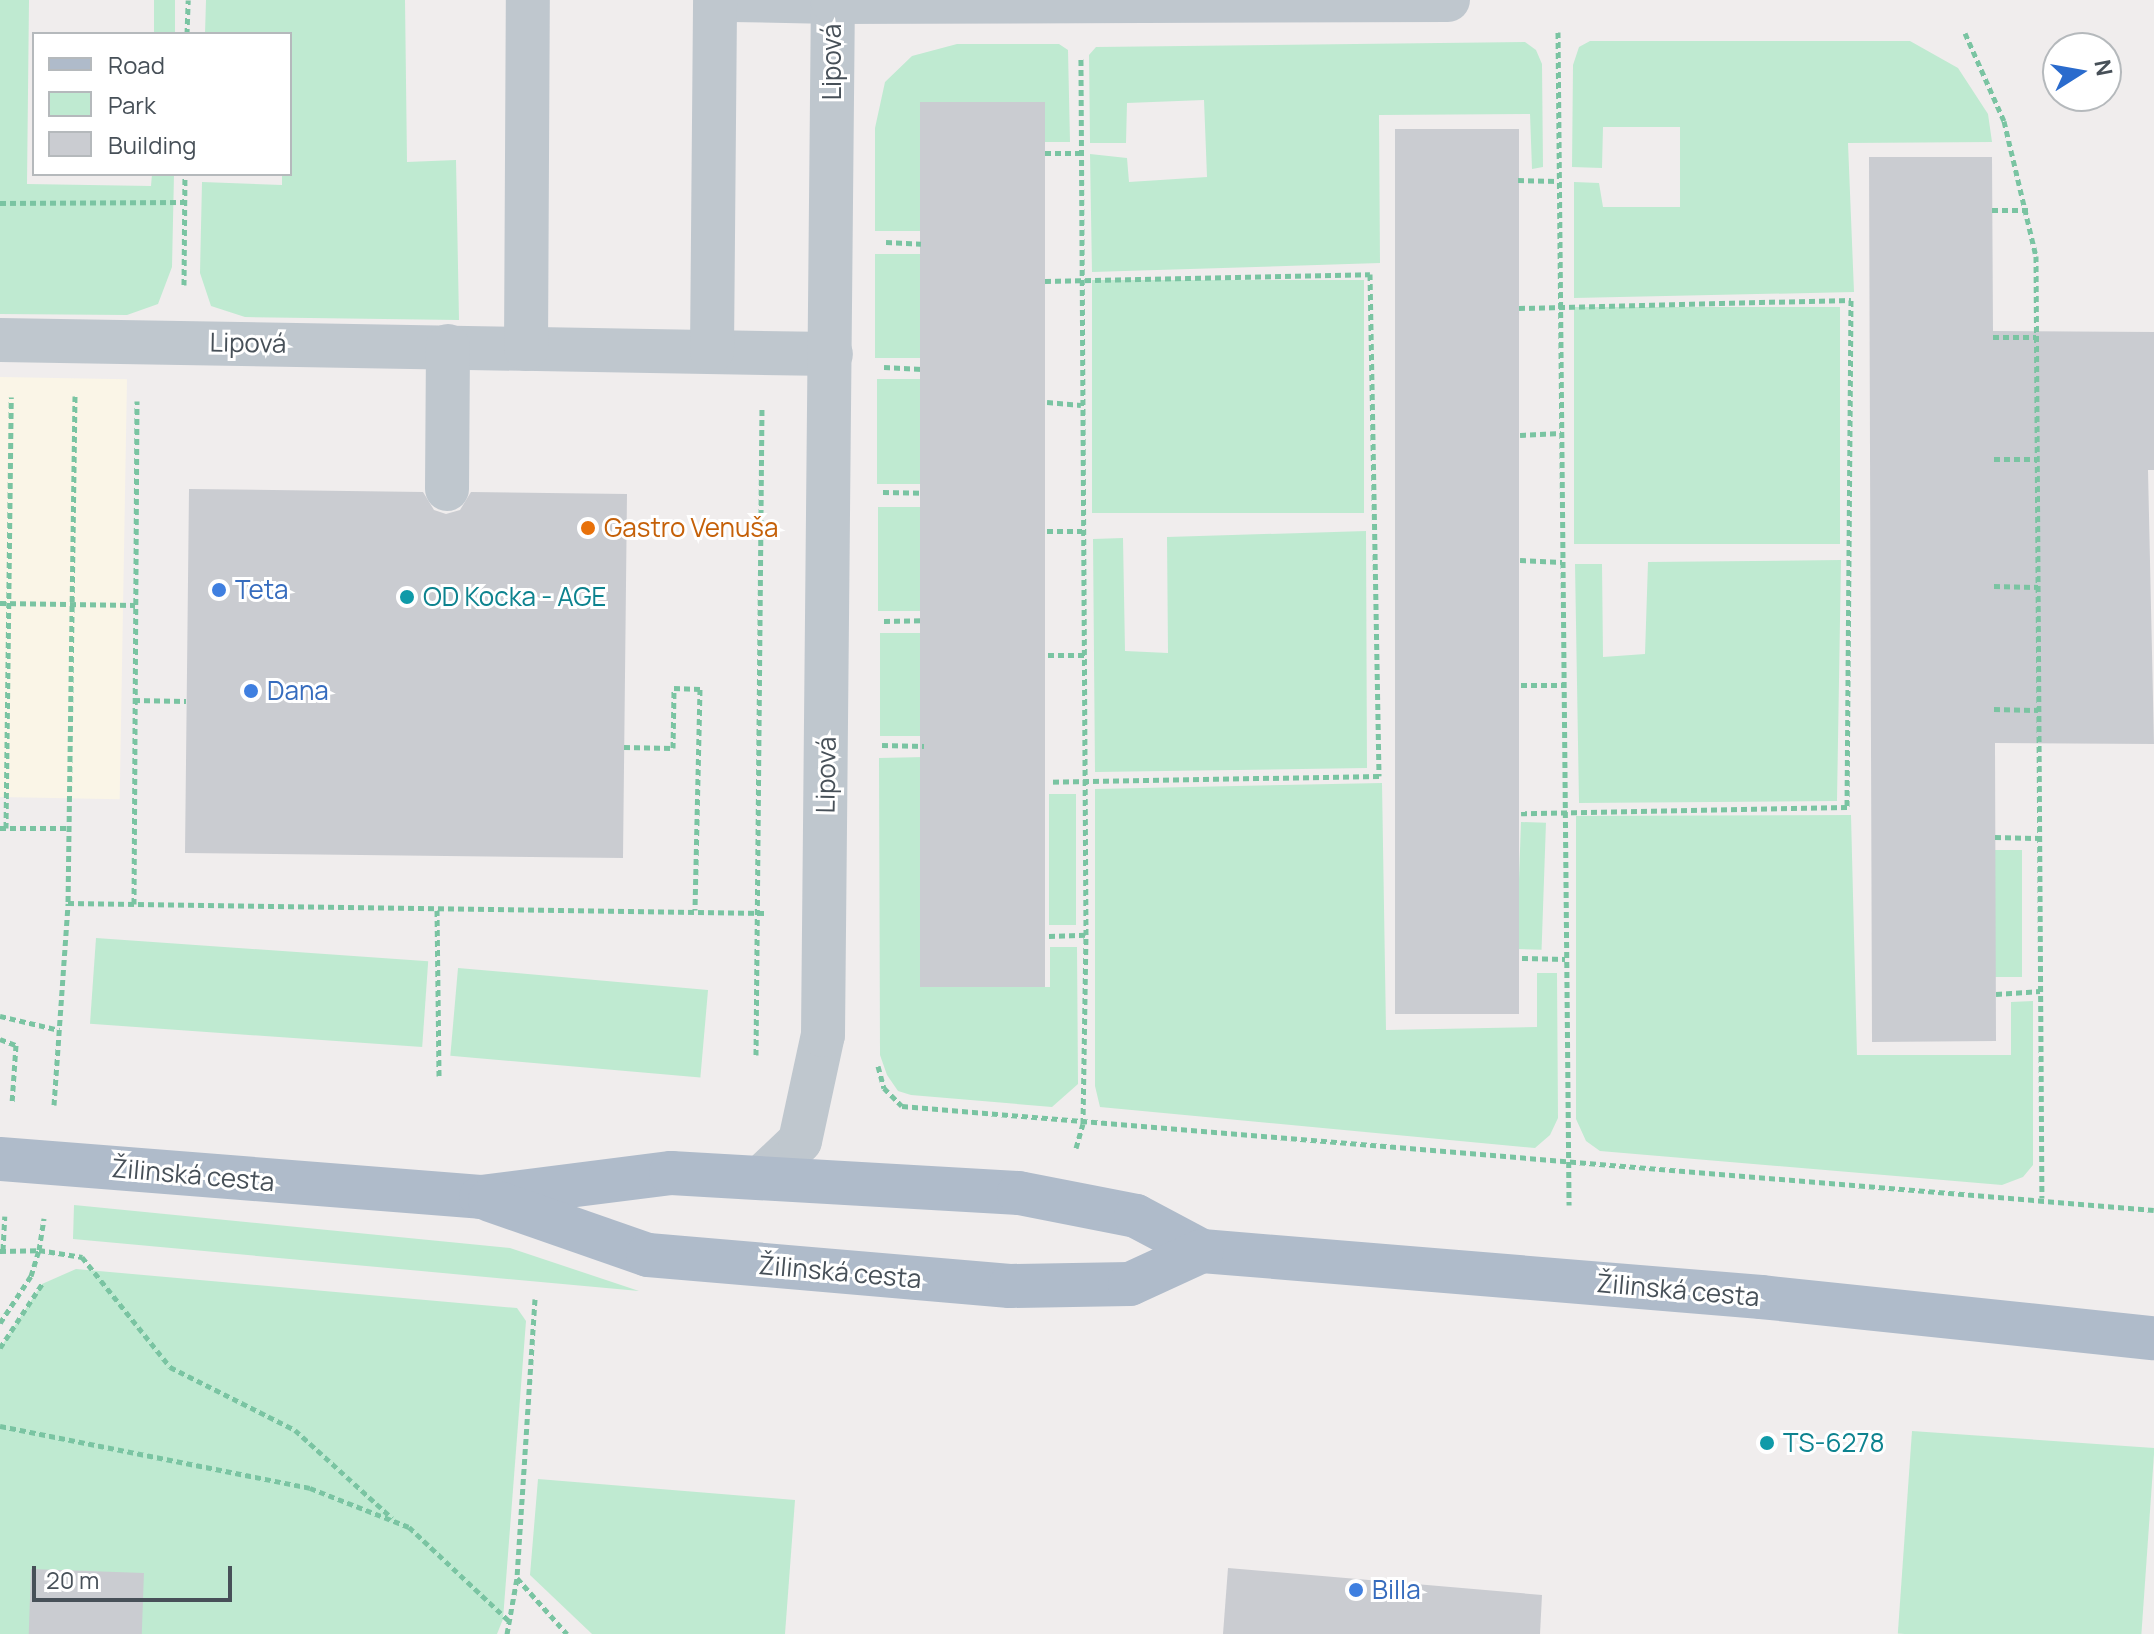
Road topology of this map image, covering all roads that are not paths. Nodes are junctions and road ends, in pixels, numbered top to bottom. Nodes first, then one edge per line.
1 (528, 0) edge
2 (715, 0) edge
3 (732, 0) edge
4 (1448, 0) edge
5 (833, 2) junction
6 (6, 340) edge
7 (448, 346) junction
8 (526, 349) junction
9 (712, 351) junction
10 (849, 360) junction
11 (447, 489) dead end
12 (0, 1159) edge
13 (762, 1177) junction
14 (481, 1197) junction
15 (1202, 1251) junction
16 (2154, 1338) edge

1 - 8 street
2 - 9 street
3 - 5 street
4 - 5 street, Lipová
5 - 10 street, Lipová
6 - 7 street, Lipová
7 - 8 street, Lipová
7 - 11 street
8 - 9 street, Lipová
9 - 10 street, Lipová
10 - 13 street, Lipová
12 - 14 main road, Žilinská cesta
13 - 14 main road, Žilinská cesta
13 - 15 main road, Žilinská cesta
14 - 15 main road, Žilinská cesta
15 - 16 main road, Žilinská cesta

